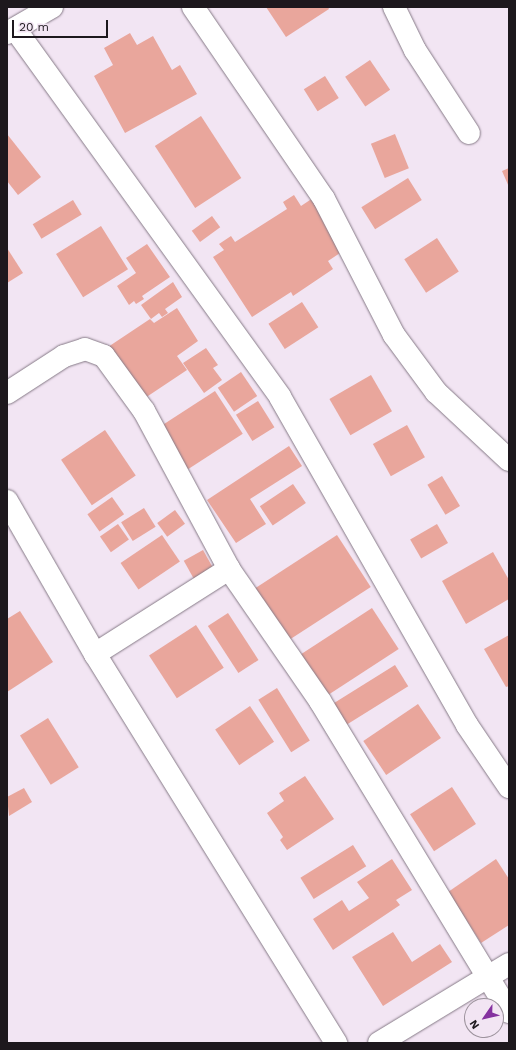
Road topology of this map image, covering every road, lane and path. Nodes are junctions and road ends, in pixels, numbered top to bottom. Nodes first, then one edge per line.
1 (52, 7) edge
2 (193, 7) edge
3 (394, 7) edge
4 (11, 31) edge
5 (469, 133) dead end
6 (7, 393) edge
7 (509, 460) edge
8 (7, 501) edge
9 (229, 569) junction
10 (95, 654) junction
11 (509, 787) edge
12 (509, 964) edge
13 (488, 978) junction
14 (509, 1012) edge
15 (336, 1043) edge
16 (379, 1043) edge

1 - 4 street
2 - 7 street
3 - 5 street
4 - 11 street
6 - 9 street
8 - 10 street
9 - 10 street
9 - 13 street
10 - 15 street
12 - 13 street
13 - 14 street
13 - 16 street

